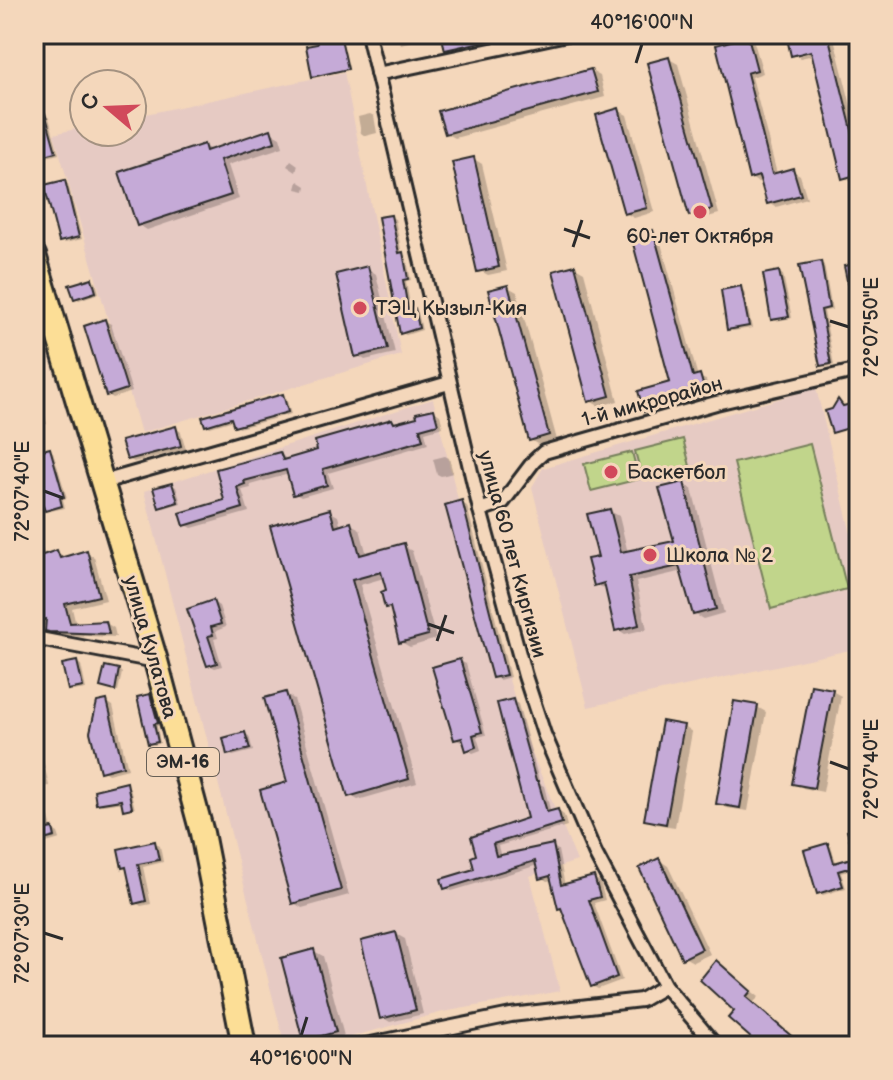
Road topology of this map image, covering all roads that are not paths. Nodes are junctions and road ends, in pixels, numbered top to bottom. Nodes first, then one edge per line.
1 (368, 34) edge
2 (567, 34) edge
3 (377, 74) junction
4 (34, 255) edge
5 (859, 370) edge
6 (449, 383) junction
7 (103, 482) junction
8 (480, 510) junction
9 (34, 638) edge
10 (156, 661) junction
11 (665, 986) junction
12 (244, 1046) edge
13 (361, 1046) edge
14 (716, 1046) edge

1 - 3 street, улица 60 лет Киргизии
2 - 3 street
3 - 6 street, улица 60 лет Киргизии
4 - 7 highway, улица Кулатова / ЭМ-16
5 - 8 street, 1-й микрорайон
6 - 7 street
6 - 8 street, улица 60 лет Киргизии
7 - 10 highway, улица Кулатова / ЭМ-16
8 - 11 street, улица 60 лет Киргизии
9 - 10 street
10 - 12 highway, улица Кулатова / ЭМ-16
11 - 13 street
11 - 14 street, улица 60 лет Киргизии

